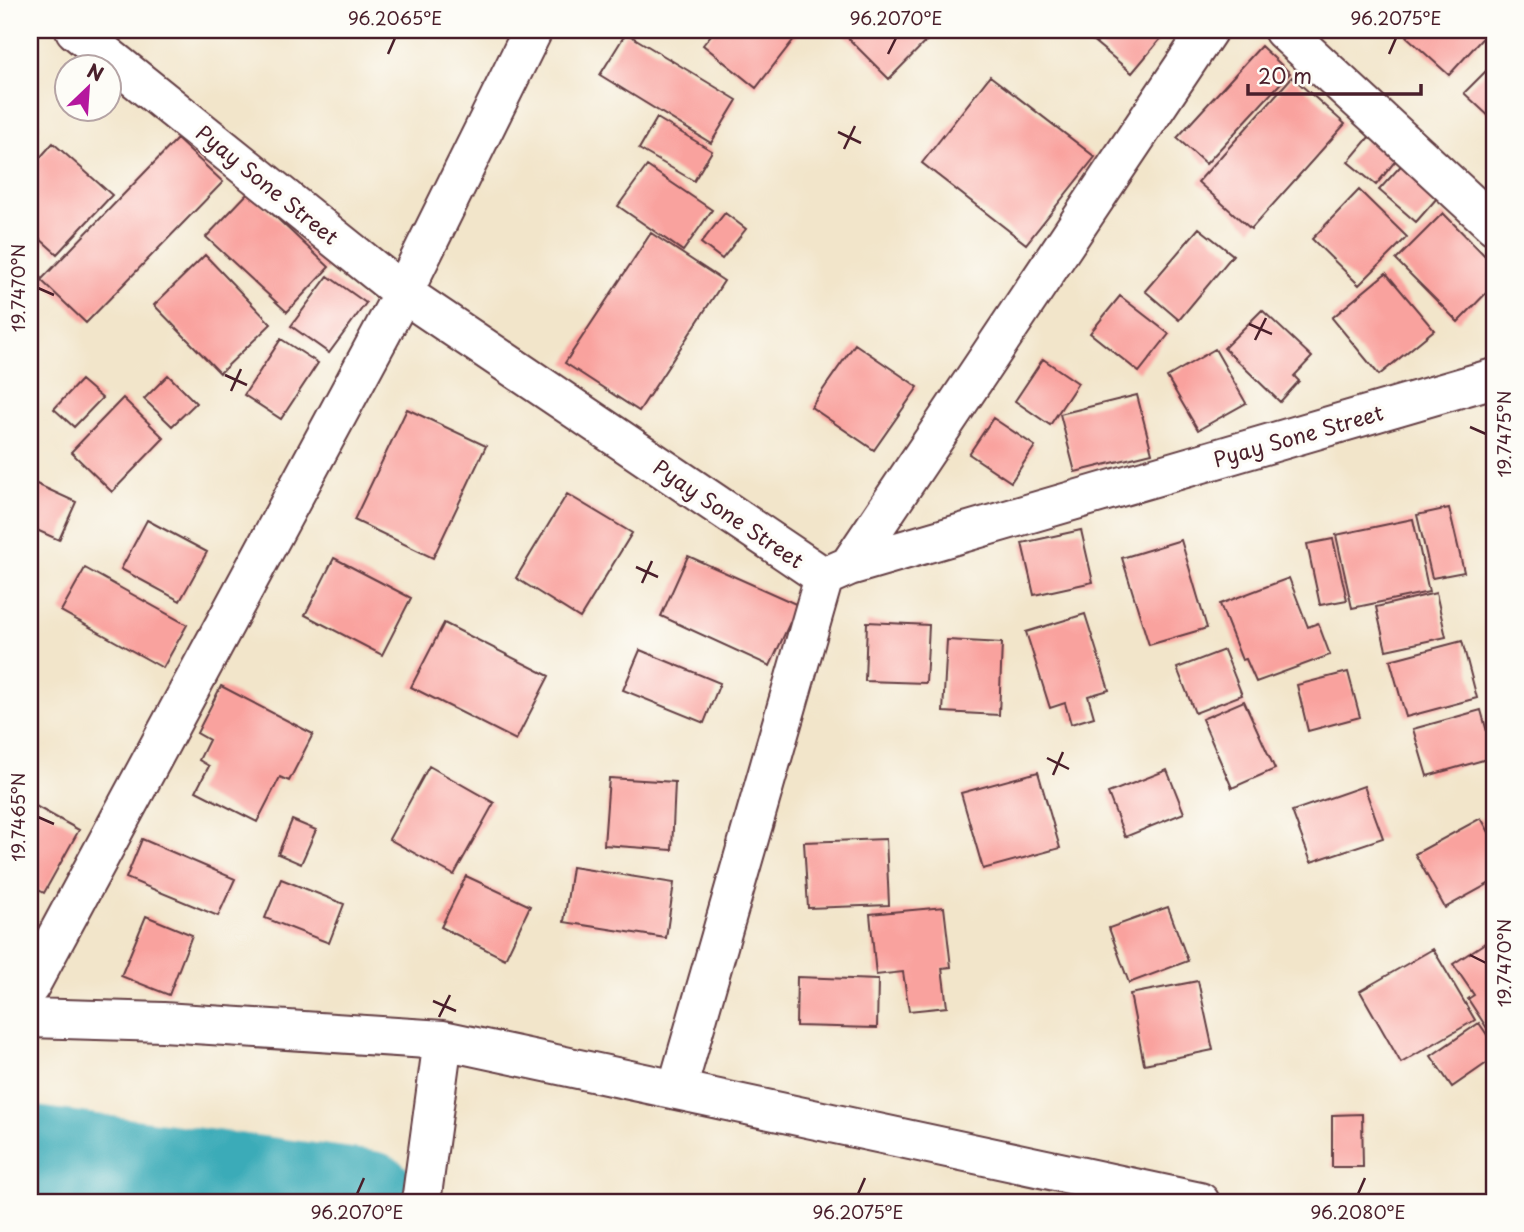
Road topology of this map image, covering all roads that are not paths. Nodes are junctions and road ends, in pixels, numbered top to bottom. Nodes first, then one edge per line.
1 (75, 30) edge
2 (533, 30) edge
3 (1208, 30) edge
4 (1283, 30) edge
5 (1494, 225) edge
6 (404, 293) junction
7 (1494, 378) edge
8 (836, 571) junction
9 (30, 986) edge
10 (30, 1018) edge
11 (441, 1053) junction
12 (677, 1089) junction
13 (421, 1202) edge
14 (1200, 1202) edge

1 - 6 street, Pyay Sone Street
2 - 6 street
3 - 8 street
4 - 5 street
6 - 8 street, Pyay Sone Street
6 - 9 street
7 - 8 street, Pyay Sone Street
8 - 12 street
10 - 11 street
11 - 12 street
11 - 13 street
12 - 14 street

